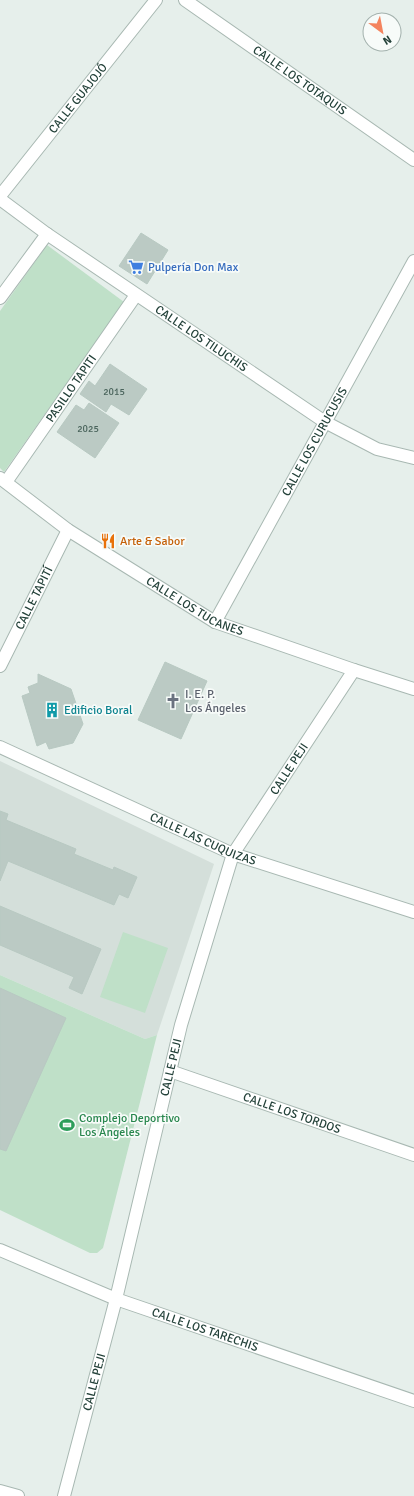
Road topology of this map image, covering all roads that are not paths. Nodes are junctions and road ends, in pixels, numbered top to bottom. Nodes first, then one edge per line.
1 (156, 0) edge
2 (185, 0) edge
3 (414, 160) edge
4 (0, 197) edge
5 (46, 234) junction
6 (414, 261) edge
7 (136, 295) junction
8 (0, 298) edge
9 (325, 422) junction
10 (414, 458) edge
11 (3, 480) edge
12 (68, 530) junction
13 (215, 622) junction
14 (0, 666) edge
15 (354, 670) junction
16 (414, 689) edge
17 (0, 747) edge
18 (233, 854) junction
19 (414, 912) edge
20 (170, 1071) junction
21 (414, 1155) edge
22 (0, 1250) edge
23 (116, 1299) junction
24 (414, 1401) edge
25 (0, 1491) edge
26 (18, 1496) edge
27 (64, 1496) edge

1 - 4 street, CALLE GUAJOJÓ
2 - 3 street, CALLE LOS TOTAQUIS
4 - 5 street, CALLE LOS TILUCHIS
5 - 7 street, CALLE LOS TILUCHIS
5 - 8 street
6 - 9 street, CALLE LOS CURUCUSIS
7 - 9 street, CALLE LOS TILUCHIS
7 - 11 street, PASILLO TAPITI
9 - 10 street, CALLE LOS TILUCHIS
9 - 13 street, CALLE LOS CURUCUSIS
11 - 12 street, CALLE LOS TUCANES
12 - 13 street, CALLE LOS TUCANES
12 - 14 street, CALLE TAPITÍ
13 - 15 street, CALLE LOS TUCANES
15 - 16 street, CALLE LOS TUCANES
15 - 18 street, CALLE PEJI
17 - 18 street, CALLE LAS CUQUIZAS
18 - 19 street, CALLE LAS CUQUIZAS
18 - 20 street, CALLE PEJI
20 - 21 street, CALLE LOS TORDOS
20 - 23 street, CALLE PEJI
22 - 23 street, CALLE LOS TARECHIS
23 - 24 street, CALLE LOS TARECHIS
23 - 27 street, CALLE PEJI
25 - 26 street

